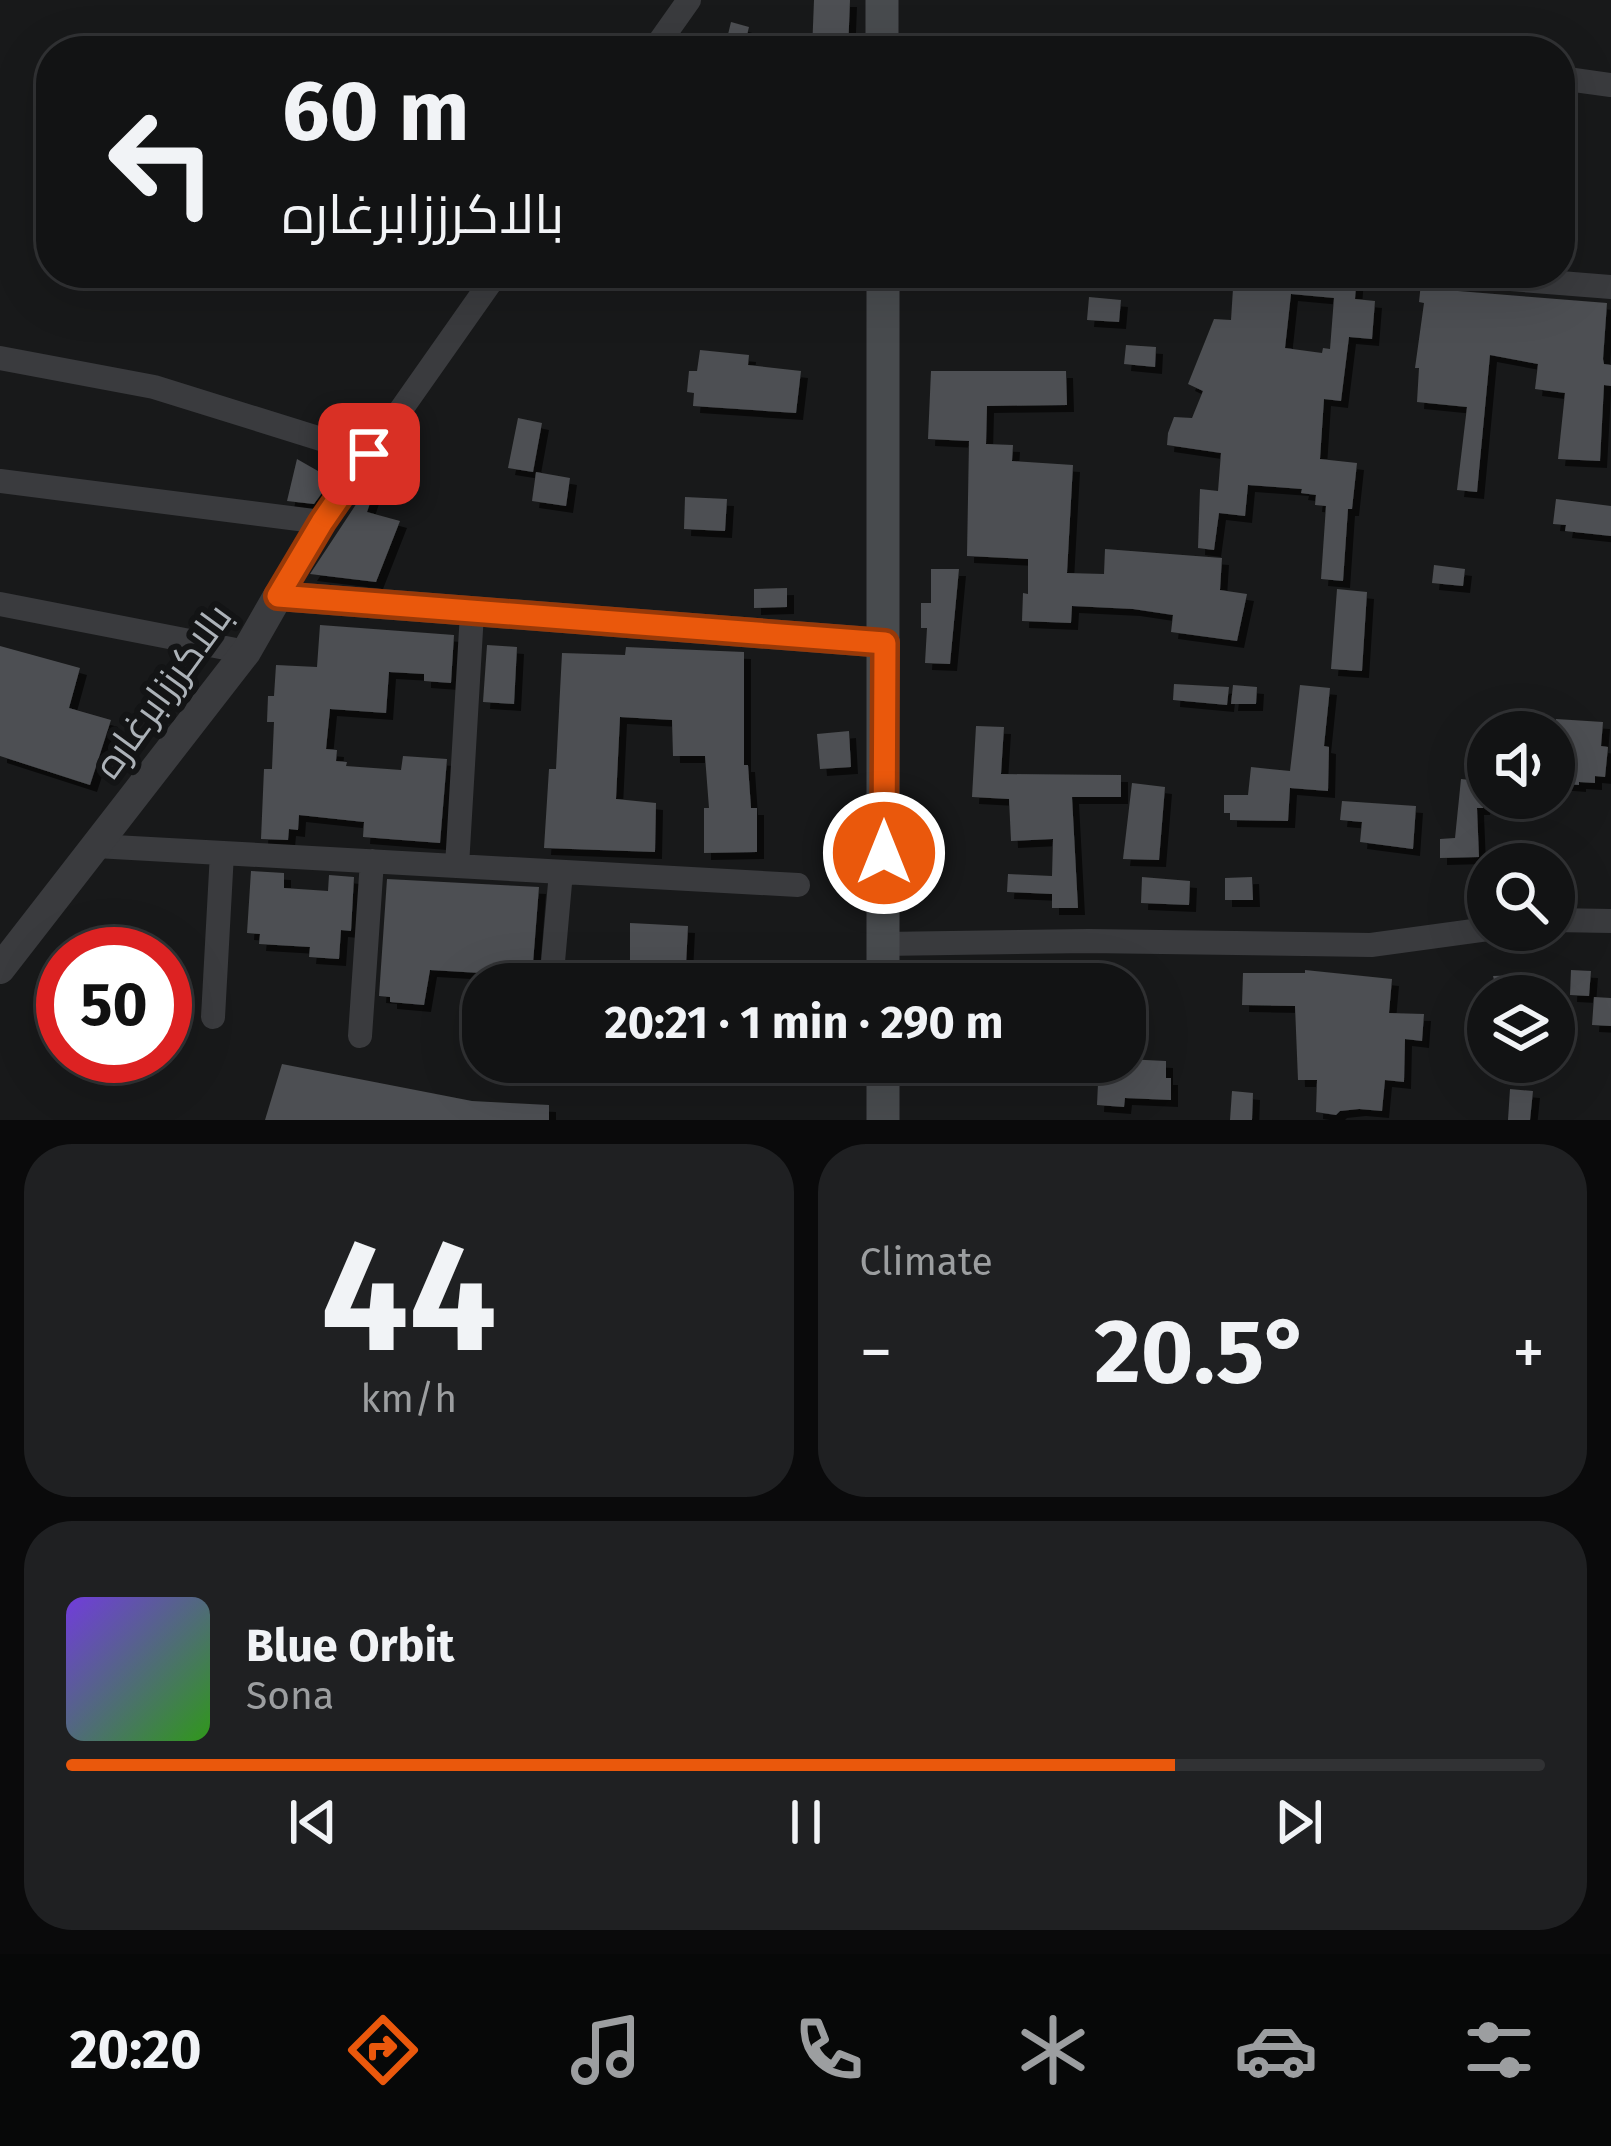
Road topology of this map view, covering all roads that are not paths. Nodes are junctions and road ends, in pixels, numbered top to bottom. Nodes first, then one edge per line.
1 (688, 0) edge
2 (882, 0) edge
3 (663, 36) edge
4 (882, 36) edge
5 (1575, 80) edge
6 (1611, 85) edge
7 (1575, 284) edge
8 (1611, 287) edge
9 (485, 288) edge
10 (883, 288) edge
11 (0, 358) edge
12 (369, 454) junction
13 (0, 481) edge
14 (322, 522) junction
15 (278, 596) junction
16 (0, 604) edge
17 (472, 613) junction
18 (885, 643) junction
19 (246, 652) junction
20 (96, 846) junction
21 (222, 853) junction
22 (372, 861) junction
23 (457, 866) junction
24 (561, 872) junction
25 (798, 885) dead end
26 (1575, 920) edge
27 (1611, 921) edge
28 (1467, 932) edge
29 (883, 944) junction
30 (552, 963) edge
31 (883, 963) edge
32 (0, 969) edge
33 (214, 1017) dead end
34 (360, 1036) dead end
35 (883, 1083) edge
36 (883, 1120) edge

1 - 3 street
2 - 4 main road
5 - 6 street
7 - 8 street
9 - 12 street
10 - 18 main road
11 - 12 street
12 - 14 street
13 - 14 street
14 - 15 street
15 - 17 street, بالاکرززابرغاره
15 - 19 street, بالاکرززابرغاره
16 - 19 street
17 - 18 street, بالاکرززابرغاره
17 - 23 street
18 - 29 main road
19 - 20 street, بالاکرززابرغاره
20 - 21 street
20 - 32 street, بالاکرززابرغاره
21 - 22 street
21 - 33 street
22 - 23 street
22 - 34 street
23 - 24 street
24 - 25 street
24 - 30 street
26 - 27 street
28 - 29 street
29 - 31 main road
35 - 36 main road

